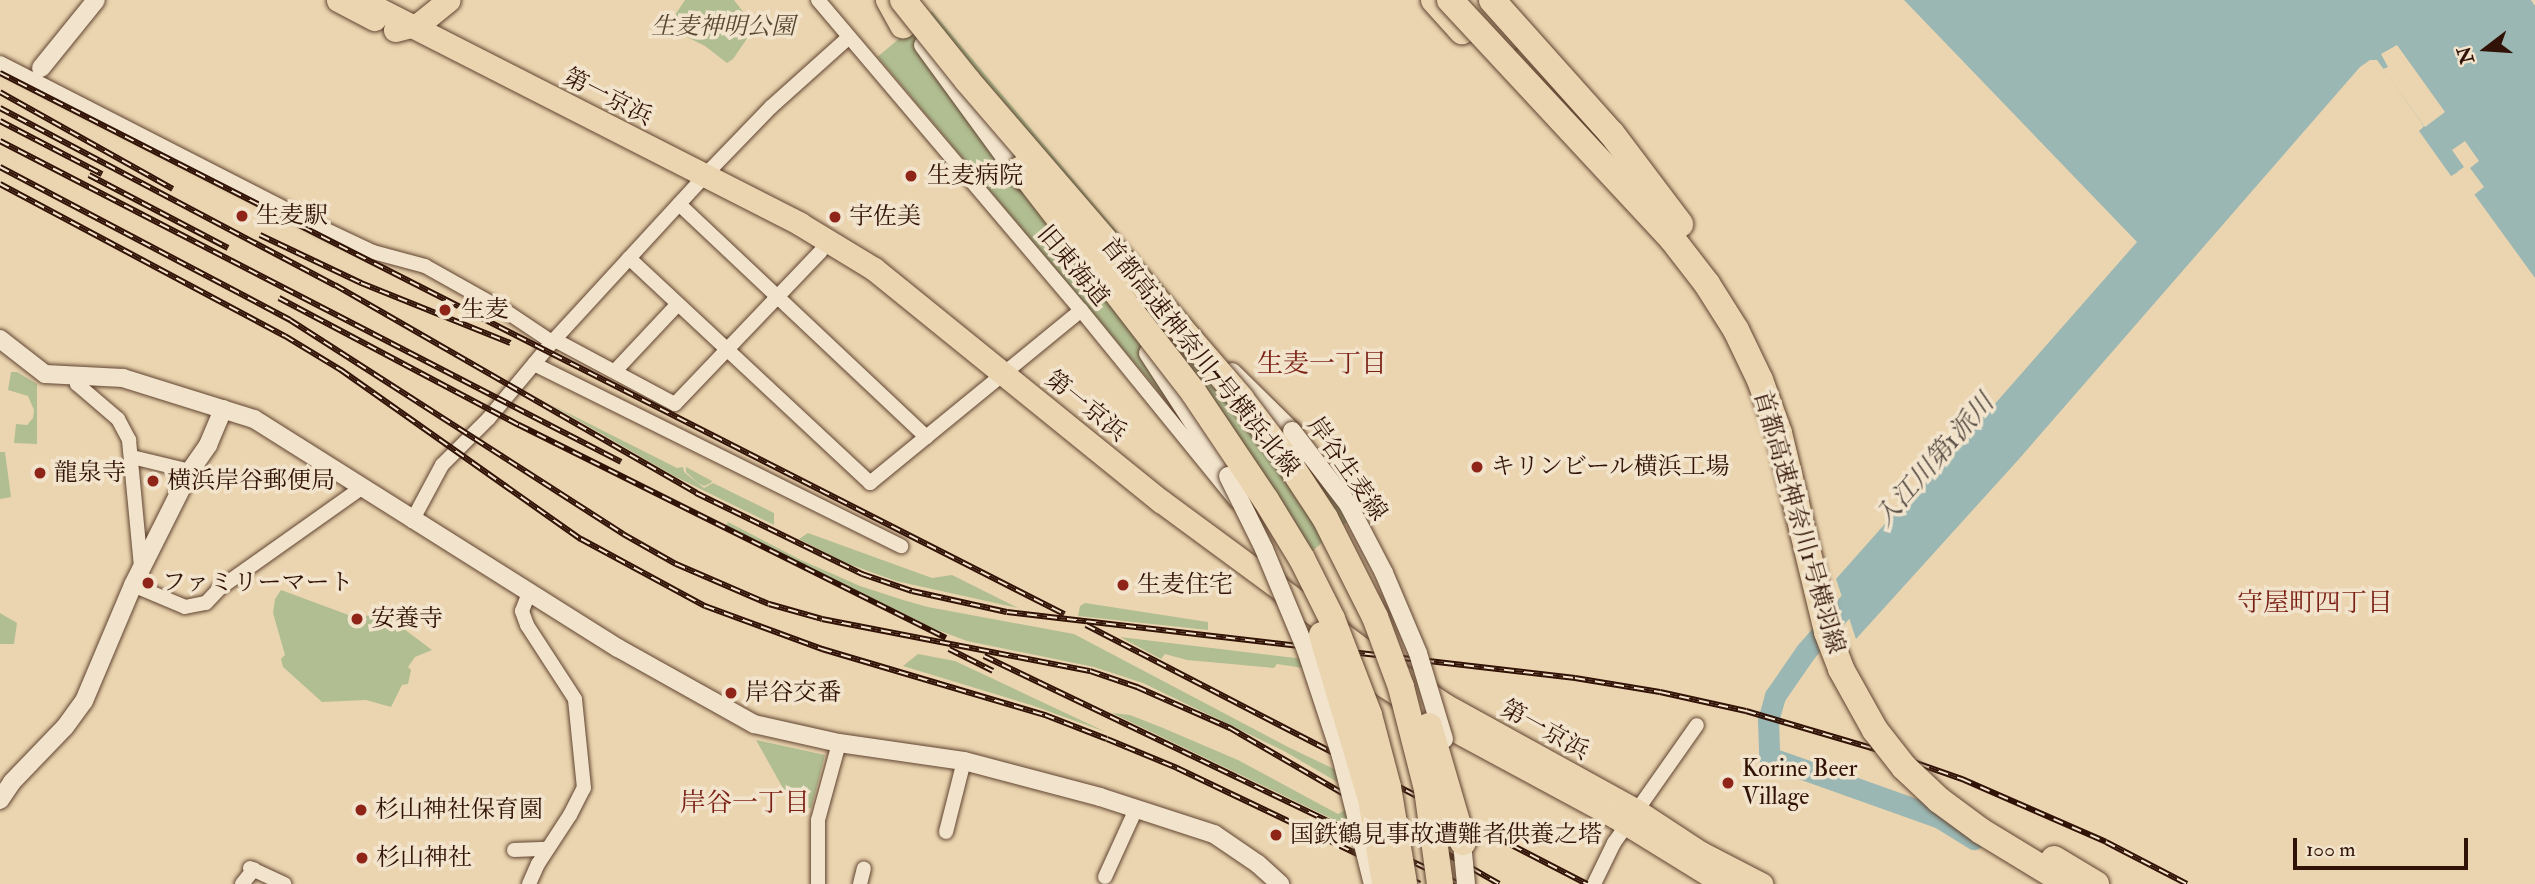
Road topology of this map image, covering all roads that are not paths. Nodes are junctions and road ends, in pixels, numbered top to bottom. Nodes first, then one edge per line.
1 (338, 0) edge
2 (361, 0) edge
3 (449, 0) edge
4 (818, 0) edge
5 (1434, 0) edge
6 (1450, 0) edge
7 (1474, 0) edge
8 (1492, 0) edge
9 (94, 1) edge
10 (900, 4) edge
11 (415, 18) edge
12 (848, 38) junction
13 (442, 48) junction
14 (0, 63) edge
15 (37, 74) junction
16 (1596, 157) junction
17 (702, 181) junction
18 (679, 204) junction
19 (1074, 216) junction
20 (1685, 231) junction
21 (821, 251) junction
22 (629, 258) junction
23 (1108, 289) junction
24 (778, 297) junction
25 (1155, 299) junction
26 (677, 305) junction
27 (1081, 310) junction
28 (0, 339) edge
29 (554, 341) junction
30 (728, 350) junction
31 (534, 364) junction
32 (615, 371) junction
33 (76, 377) junction
34 (1000, 377) junction
35 (223, 409) junction
36 (926, 437) junction
37 (132, 457) junction
38 (190, 471) junction
39 (361, 488) junction
40 (412, 521) junction
41 (901, 546) dead end
42 (1243, 566) junction
43 (137, 577) junction
44 (530, 590) junction
45 (1697, 725) dead end
46 (839, 743) junction
47 (964, 761) junction
48 (0, 800) edge
49 (1136, 809) junction
50 (1633, 818) junction
51 (1434, 825) junction
52 (946, 832) dead end
53 (1462, 842) junction
54 (514, 849) dead end
55 (547, 849) junction
56 (864, 867) dead end
57 (1104, 877) dead end
58 (242, 884) edge
59 (285, 884) edge
60 (529, 884) edge
61 (818, 884) edge
62 (860, 884) edge
63 (1279, 884) edge
64 (1373, 884) edge
65 (1385, 884) edge
66 (1406, 884) edge
67 (1440, 884) edge
68 (1466, 884) edge
69 (1594, 884) edge
70 (1724, 884) edge
71 (1760, 884) edge
72 (2068, 884) edge
73 (2096, 884) edge

1 - 11 main road, 第一京浜
2 - 11 main road, 第一京浜
3 - 11 main road
3 - 13 main road
4 - 12 street, 旧東海道
5 - 16 highway, bridge
6 - 16 highway, 首都高速神奈川1号横羽線, bridge
7 - 20 highway, bridge
8 - 20 highway, 首都高速神奈川1号横羽線, bridge
9 - 15 street
10 - 19 street, 岸谷生麦線, bridge
10 - 23 highway, 首都高速神奈川7号横浜北線, bridge
10 - 25 highway, 首都高速神奈川7号横浜北線, bridge
11 - 13 main road, 第一京浜
12 - 17 street
12 - 27 street, 旧東海道
13 - 17 main road, 第一京浜
14 - 15 street
15 - 29 street
16 - 72 highway, 首都高速神奈川1号横羽線, bridge
17 - 18 street
17 - 21 main road, 第一京浜
17 - 34 main road, 第一京浜
18 - 22 street
18 - 24 street
19 - 51 highway, bridge
19 - 53 street, 岸谷生麦線, bridge
20 - 73 highway, 首都高速神奈川1号横羽線, bridge
21 - 24 street
21 - 34 main road, 第一京浜
22 - 26 street
22 - 29 street
23 - 64 street, bridge
23 - 65 highway, bridge
23 - 66 highway, 首都高速神奈川7号横浜北線, bridge
24 - 30 street
24 - 36 street
25 - 51 highway, 首都高速神奈川7号横浜北線, bridge
25 - 53 highway, bridge
26 - 30 street
26 - 32 street
27 - 34 street
27 - 42 street, 旧東海道
28 - 33 street
29 - 31 street
29 - 32 street
30 - 32 street
30 - 36 street
31 - 40 street
31 - 41 street
33 - 35 street
33 - 37 street
34 - 36 street
34 - 42 main road, 第一京浜
35 - 38 street
35 - 39 street
37 - 38 street
37 - 43 street
38 - 43 street
39 - 40 street
39 - 43 street
40 - 44 street
42 - 50 main road, 第一京浜
43 - 48 street
44 - 46 street
44 - 55 street
45 - 50 street
46 - 47 street
46 - 61 street
47 - 49 street
47 - 52 street
49 - 57 street
49 - 63 street
50 - 69 street
50 - 70 main road, 第一京浜
50 - 71 main road, 第一京浜
51 - 67 highway, 首都高速神奈川7号横浜北線, bridge
53 - 68 street, 岸谷生麦線, bridge
54 - 55 street
55 - 60 street
56 - 62 street
58 - 59 street

